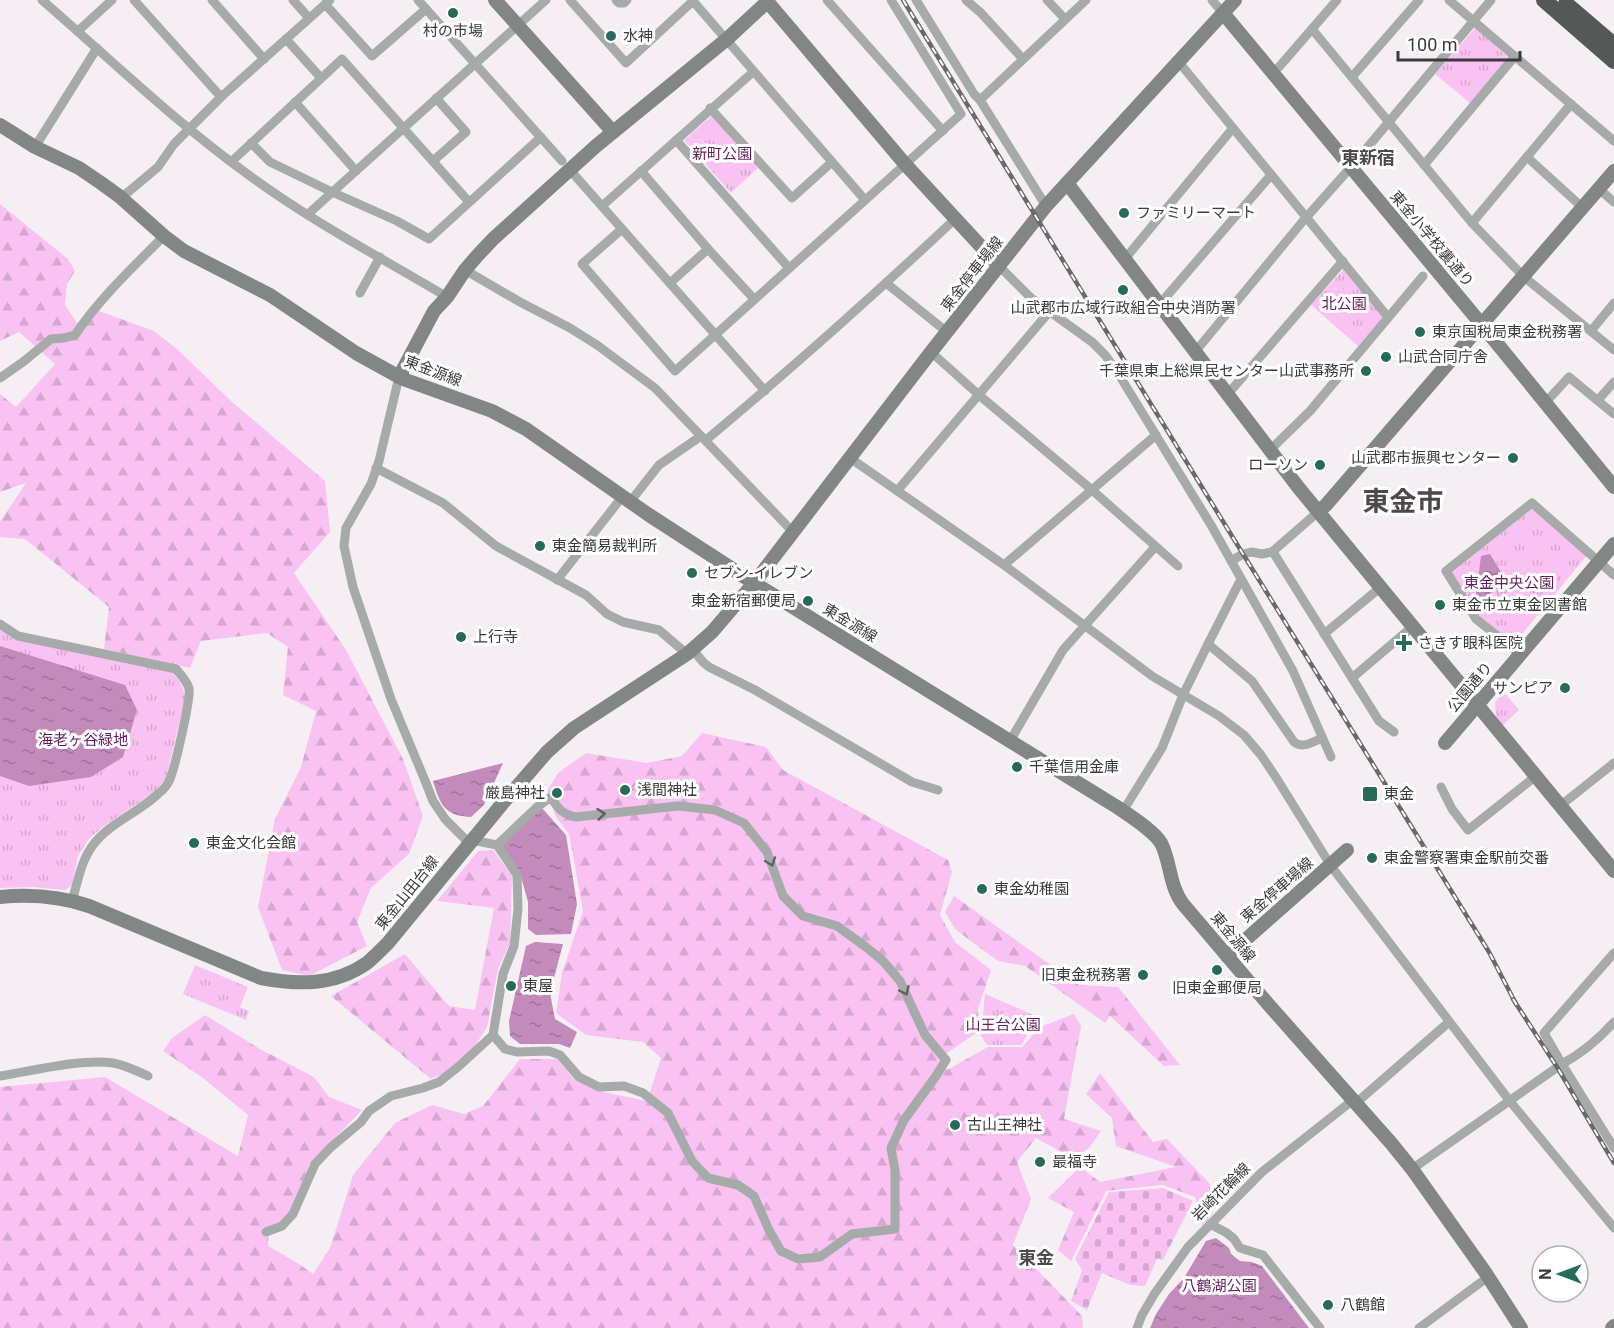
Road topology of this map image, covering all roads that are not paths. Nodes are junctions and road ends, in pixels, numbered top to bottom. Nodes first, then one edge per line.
1 (42, 0) edge
2 (112, 0) edge
3 (134, 0) edge
4 (212, 0) edge
5 (293, 0) edge
6 (418, 0) edge
7 (495, 0) edge
8 (546, 0) edge
9 (570, 0) edge
10 (616, 0) edge
11 (627, 0) edge
12 (768, 0) edge
13 (827, 0) edge
14 (891, 0) edge
15 (916, 0) edge
16 (966, 0) edge
17 (1047, 0) edge
18 (1086, 0) edge
19 (1212, 0) edge
20 (1235, 0) edge
21 (1337, 0) edge
22 (1419, 0) edge
23 (1449, 0) edge
24 (1491, 0) edge
25 (1544, 0) edge
26 (1563, 0) edge
27 (328, 2) edge
28 (426, 9) junction
29 (1223, 13) junction
30 (309, 18) junction
31 (1065, 19) junction
32 (1473, 20) junction
33 (518, 25) junction
34 (1312, 29) junction
35 (78, 31) junction
36 (286, 39) junction
37 (727, 39) junction
38 (1614, 45) edge
39 (97, 48) junction
40 (1515, 56) junction
41 (264, 58) junction
42 (1023, 59) junction
43 (1178, 61) junction
44 (1614, 61) edge
45 (475, 63) junction
46 (1279, 67) dead end
47 (753, 72) junction
48 (1352, 77) junction
49 (321, 78) junction
50 (221, 97) junction
51 (436, 98) junction
52 (980, 100) junction
53 (295, 102) junction
54 (1571, 104) junction
55 (711, 108) junction
56 (1388, 122) junction
57 (0, 125) edge
58 (190, 128) junction
59 (404, 128) junction
60 (1233, 128) junction
61 (943, 131) junction
62 (614, 132) junction
63 (541, 137) junction
64 (676, 140) junction
65 (1614, 141) edge
66 (251, 143) junction
67 (35, 147) junction
68 (1527, 157) junction
69 (433, 161) junction
70 (231, 162) junction
71 (832, 162) junction
72 (905, 164) junction
73 (566, 165) junction
74 (1424, 165) junction
75 (1351, 167) junction
76 (356, 171) junction
77 (641, 171) junction
78 (1614, 171) edge
79 (1271, 175) junction
80 (1067, 183) junction
81 (1599, 189) junction
82 (332, 192) junction
83 (121, 198) junction
84 (865, 200) junction
85 (470, 202) junction
86 (1614, 202) edge
87 (602, 206) junction
88 (1046, 206) junction
89 (1583, 208) junction
90 (308, 214) junction
91 (1306, 218) junction
92 (955, 219) junction
93 (1472, 223) junction
94 (622, 229) junction
95 (164, 236) junction
96 (708, 249) junction
97 (380, 257) junction
98 (1124, 260) junction
99 (1343, 261) junction
100 (999, 267) junction
101 (789, 268) junction
102 (465, 270) junction
103 (1423, 276) dead end
104 (1524, 277) junction
105 (670, 283) junction
106 (886, 283) junction
107 (360, 293) dead end
108 (447, 297) junction
109 (754, 299) junction
110 (1614, 303) edge
111 (1160, 305) junction
112 (1049, 312) junction
113 (1388, 317) junction
114 (1482, 325) junction
115 (1591, 331) junction
116 (947, 332) junction
117 (715, 334) junction
118 (1614, 350) edge
119 (931, 352) junction
120 (1195, 352) junction
121 (399, 377) junction
122 (0, 378) edge
123 (1614, 382) edge
124 (765, 391) junction
125 (979, 395) junction
126 (1227, 395) junction
127 (1598, 400) junction
128 (1545, 403) junction
129 (1614, 414) edge
130 (1156, 435) junction
131 (703, 438) junction
132 (1270, 450) junction
133 (850, 458) junction
134 (376, 468) junction
135 (1614, 487) edge
136 (1092, 490) junction
137 (897, 491) junction
138 (626, 499) junction
139 (1319, 511) junction
140 (793, 532) junction
141 (1614, 544) edge
142 (1155, 547) junction
143 (1273, 552) junction
144 (1231, 561) junction
145 (1599, 561) junction
146 (1004, 565) junction
147 (1178, 567) dead end
148 (1614, 575) edge
149 (1242, 579) junction
150 (557, 580) junction
151 (754, 583) junction
152 (1381, 587) junction
153 (0, 624) edge
154 (1084, 625) junction
155 (1412, 627) junction
156 (1324, 634) junction
157 (1208, 644) junction
158 (690, 652) junction
159 (1520, 654) junction
160 (1352, 678) junction
161 (1184, 695) junction
162 (1477, 705) junction
163 (1394, 732) dead end
164 (1322, 738) junction
165 (1010, 741) junction
166 (1445, 743) dead end
167 (1330, 757) dead end
168 (1614, 763) edge
169 (1536, 776) junction
170 (1441, 787) dead end
171 (938, 790) dead end
172 (1560, 806) junction
173 (1123, 811) junction
174 (471, 842) junction
175 (497, 845) junction
176 (1347, 850) dead end
177 (1330, 866) junction
178 (1614, 871) edge
179 (0, 897) edge
180 (72, 901) junction
181 (1614, 953) edge
182 (1227, 956) junction
183 (1449, 1022) junction
184 (1614, 1022) edge
185 (1605, 1032) junction
186 (493, 1035) junction
187 (1614, 1039) edge
188 (1562, 1064) junction
189 (0, 1076) edge
190 (148, 1076) dead end
191 (1509, 1100) junction
192 (1355, 1102) junction
193 (1614, 1149) edge
194 (1412, 1169) junction
195 (1210, 1224) junction
196 (1614, 1228) edge
197 (266, 1232) dead end
198 (1488, 1277) junction
199 (1137, 1328) edge
200 (1320, 1328) edge
201 (1419, 1328) edge
202 (1521, 1328) edge

1 - 35 street
2 - 35 street
3 - 50 street
4 - 41 street
5 - 30 street
6 - 28 street
7 - 33 main road
8 - 33 street
9 - 37 street
10 - 11 street
12 - 37 main road
12 - 72 main road
13 - 61 street
14 - 61 street
15 - 52 street
16 - 42 street
17 - 31 street
18 - 31 street
19 - 29 street
20 - 29 main road, 東金停車場線
21 - 34 street
22 - 48 street
23 - 32 street
24 - 32 street
25 - 44 highway
26 - 38 highway
27 - 28 street
27 - 30 street
28 - 45 street
29 - 43 main road, 東金停車場線
29 - 75 main road, 東金小学校裏通り
30 - 36 street
31 - 42 street
32 - 40 street
32 - 56 street
33 - 45 street
33 - 62 main road
34 - 46 street
34 - 48 street
35 - 39 street
36 - 41 street
36 - 49 street
37 - 47 street
37 - 62 main road
39 - 58 street
39 - 67 street
40 - 54 street
40 - 74 street
41 - 50 street
42 - 52 street
43 - 60 street
43 - 80 main road, 東金停車場線
45 - 51 street
45 - 63 street
47 - 55 street
47 - 71 street
48 - 56 street
49 - 53 street
49 - 59 street
50 - 58 street
51 - 59 street
51 - 69 street
52 - 88 street
53 - 66 street
53 - 76 street
54 - 65 street
54 - 68 street
55 - 64 street
55 - 71 street
56 - 74 street
56 - 75 street
57 - 67 main road, 東金源線
58 - 70 street
58 - 83 street
59 - 69 street
59 - 76 street
60 - 79 street
60 - 98 street
61 - 72 street
62 - 73 main road
63 - 73 street
63 - 85 street
64 - 77 street
64 - 101 street
66 - 70 street
66 - 82 street
67 - 83 main road, 東金源線
68 - 89 street
68 - 93 street
69 - 85 street
70 - 90 street
71 - 84 street
72 - 84 street
72 - 92 main road
73 - 87 street
73 - 102 main road
74 - 93 street
75 - 91 street
75 - 114 main road, 東金小学校裏通り
76 - 82 street
77 - 87 street
77 - 96 street
78 - 81 main road
79 - 91 street
79 - 111 street
80 - 88 main road, 東金停車場線
80 - 98 main road
81 - 86 street
81 - 89 main road
82 - 85 street
82 - 90 street
83 - 95 main road, 東金源線
84 - 101 street
87 - 94 street
88 - 100 main road, 東金停車場線
89 - 104 main road
90 - 97 street
91 - 99 street
91 - 120 street
92 - 100 main road
92 - 106 street
93 - 104 street
94 - 105 street
94 - 117 street
95 - 121 main road, 東金源線
95 - 122 street
96 - 105 street
96 - 109 street
97 - 107 street
97 - 108 street
98 - 111 main road
99 - 113 street
99 - 126 street
100 - 112 street
100 - 116 main road, 東金停車場線
101 - 109 street
102 - 108 main road
102 - 131 street
103 - 113 street
104 - 114 main road
104 - 115 street
105 - 117 street
106 - 116 street
106 - 124 street
108 - 121 main road
109 - 117 street
110 - 115 street
111 - 120 main road
112 - 125 street
112 - 130 street
113 - 132 street
114 - 128 main road, 東金小学校裏通り
114 - 139 main road
115 - 118 street
116 - 119 main road, 東金停車場線
117 - 124 street
119 - 125 street
119 - 133 main road, 東金停車場線
120 - 126 main road
121 - 134 street
121 - 138 main road, 東金源線
123 - 127 street
124 - 131 street
125 - 136 street
125 - 137 street
126 - 132 main road
127 - 128 street
127 - 129 street
128 - 135 main road, 東金小学校裏通り
130 - 136 street
130 - 144 street
131 - 138 street
131 - 140 street
132 - 139 main road
133 - 137 street
133 - 140 main road, 東金停車場線
134 - 150 street
134 - 174 street
136 - 142 street
136 - 146 street
137 - 146 street
138 - 150 street
138 - 151 main road, 東金源線
139 - 143 street
139 - 152 main road
140 - 151 main road, 東金停車場線
141 - 145 main road, 公園通り
142 - 147 street
142 - 154 street
143 - 144 street
143 - 156 street
144 - 149 street
145 - 148 street
145 - 159 main road, 公園通り
145 - 159 street
146 - 154 street
149 - 157 street
149 - 164 street
150 - 158 street
151 - 158 main road, 東金山田台線
151 - 165 main road, 東金源線
152 - 155 main road
152 - 156 street
153 - 180 street
154 - 161 street
154 - 165 street
155 - 160 street
155 - 162 main road
156 - 160 street
157 - 161 street
157 - 164 street
158 - 171 street
158 - 174 main road, 東金山田台線
159 - 162 main road, 公園通り
160 - 163 street
161 - 173 street
161 - 177 street
162 - 166 main road, 公園通り
162 - 169 main road
164 - 167 street
165 - 173 main road, 東金源線
168 - 172 street
169 - 170 street
169 - 172 main road
172 - 178 main road
173 - 182 main road, 東金源線
174 - 175 street
174 - 180 main road, 東金山田台線
175 - 186 street
175 -> 186 street
176 - 177 main road, 東金停車場線
177 - 182 main road, 東金停車場線
177 - 183 street
179 - 180 main road, 東金山田台線
181 - 188 street
182 - 192 main road, 東金源線
183 - 191 street
183 - 192 street, 岩崎花輪線
184 - 185 street
185 - 187 street
185 - 188 street
186 - 197 street
188 - 191 street
188 - 193 street
189 - 190 street
191 - 194 street
191 - 196 street
192 - 194 main road, 東金源線
192 - 195 street, 岩崎花輪線
194 - 198 main road, 東金源線
195 - 199 street, 岩崎花輪線
195 - 200 street
198 - 201 street
198 - 202 main road, 東金源線

